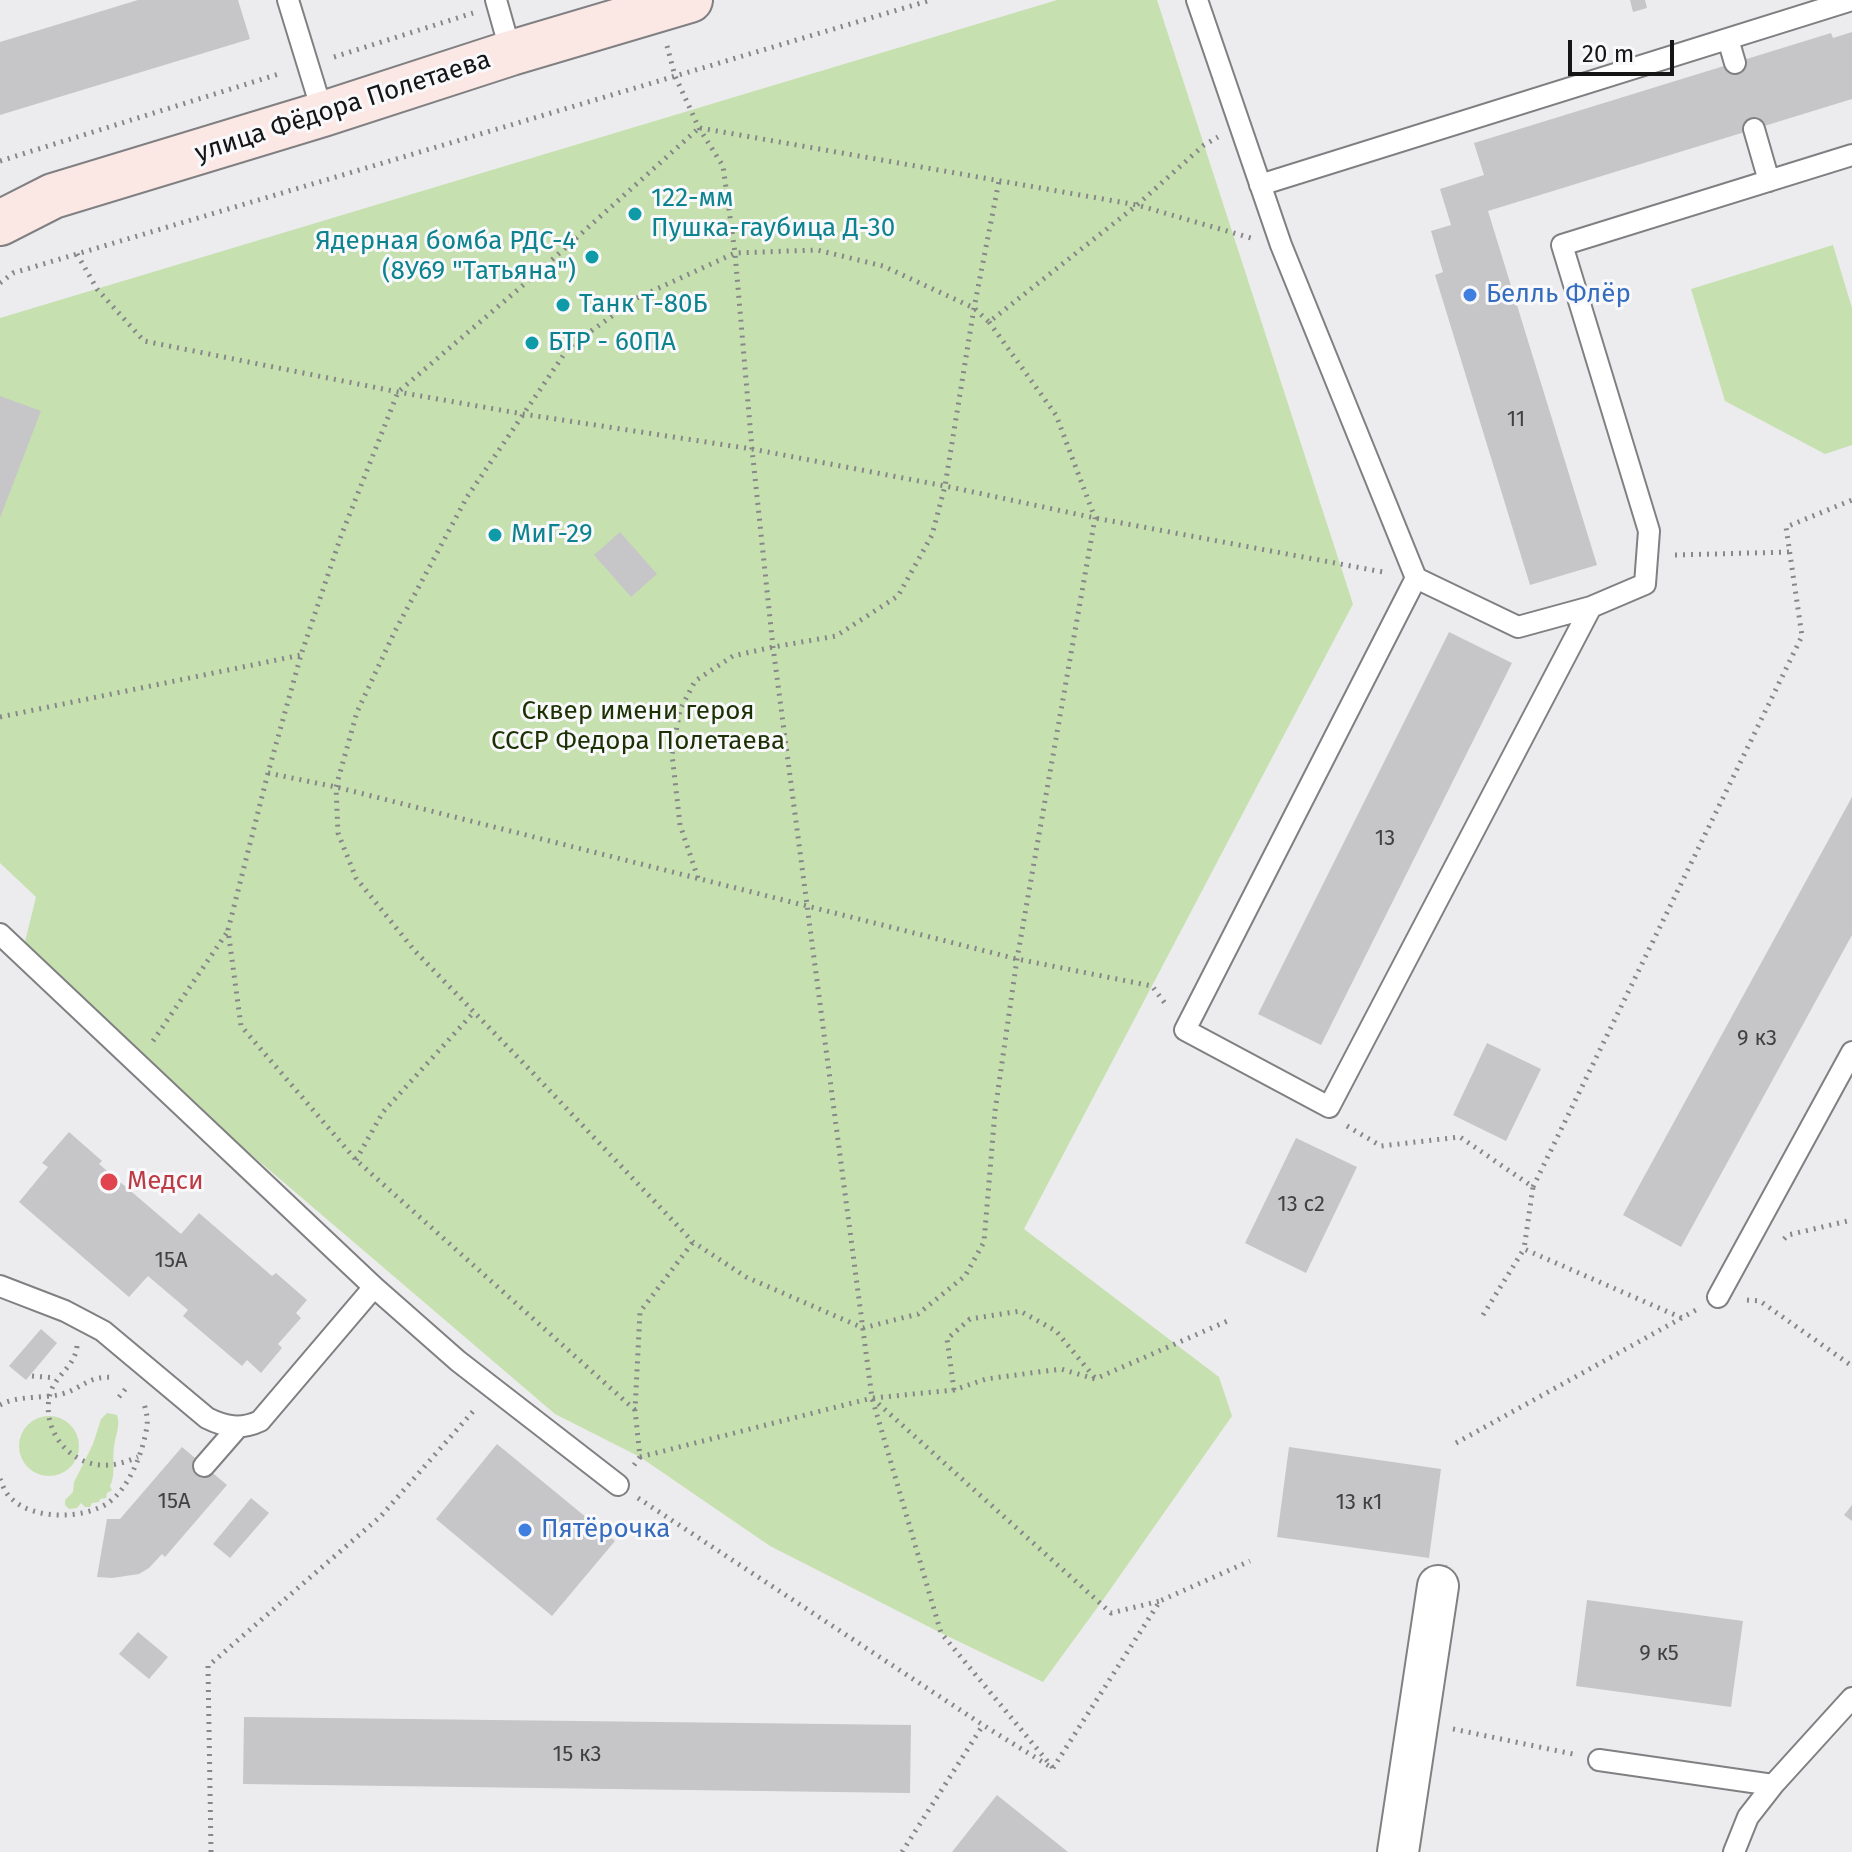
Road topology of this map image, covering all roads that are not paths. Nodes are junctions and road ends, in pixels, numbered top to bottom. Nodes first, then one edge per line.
1 (288, 0) edge
2 (690, 0) edge
3 (1197, 0) edge
4 (1852, 0) edge
5 (497, 3) edge
6 (1728, 39) junction
7 (511, 53) junction
8 (1735, 63) dead end
9 (323, 114) junction
10 (1754, 129) dead end
11 (1852, 155) edge
12 (1769, 181) junction
13 (1260, 185) junction
14 (53, 196) junction
15 (0, 209) edge
16 (0, 223) edge
17 (1416, 578) junction
18 (1591, 607) junction
19 (0, 934) edge
20 (1852, 1052) edge
21 (0, 1286) edge
22 (374, 1287) junction
23 (1718, 1297) road end
24 (238, 1427) junction
25 (204, 1466) dead end
26 (618, 1485) road end
27 (1438, 1586) dead end
28 (1852, 1698) edge
29 (1599, 1760) road end
30 (1773, 1785) junction
31 (1398, 1852) edge
32 (1734, 1852) edge

1 - 9 lane
2 - 7 main road, улица Фёдора Полетаева
3 - 13 lane
4 - 6 lane
5 - 7 lane
6 - 8 lane
6 - 13 lane
7 - 9 main road, улица Фёдора Полетаева
9 - 14 main road, улица Фёдора Полетаева
10 - 12 lane
11 - 12 lane
12 - 18 lane
13 - 17 lane
14 - 15 main road
14 - 16 main road, улица Фёдора Полетаева
17 - 18 lane
17 - 18 lane
19 - 22 lane
20 - 23 lane
21 - 24 lane
22 - 24 lane
22 - 26 lane
24 - 25 lane
27 - 31 street
28 - 30 lane
29 - 30 lane
30 - 32 lane

